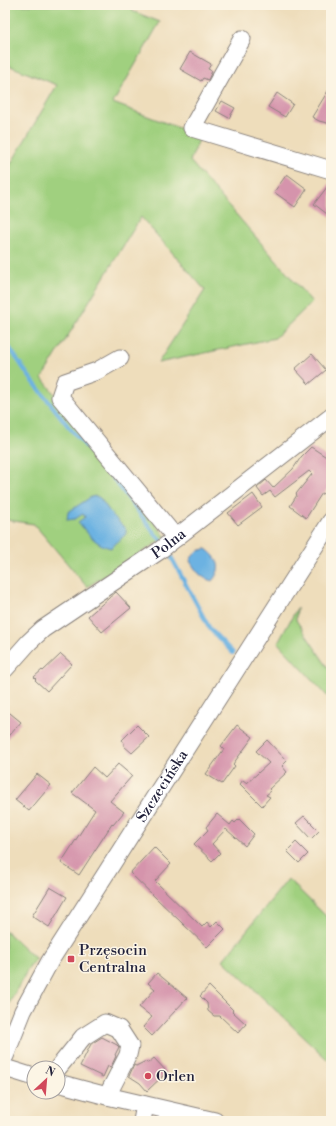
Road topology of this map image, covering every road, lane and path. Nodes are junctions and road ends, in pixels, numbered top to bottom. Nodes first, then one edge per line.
1 (242, 40) dead end
2 (331, 170) edge
3 (120, 358) dead end
4 (331, 417) edge
5 (331, 521) edge
6 (176, 538) junction
7 (5, 669) edge
8 (5, 1057) edge
9 (64, 1060) edge
10 (26, 1071) edge
11 (66, 1085) edge
12 (107, 1096) junction
13 (149, 1112) edge
14 (215, 1121) edge

1 - 2 street
3 - 6 street
4 - 6 street, Polna
5 - 8 street, Szczecińska
6 - 7 street, Polna
8 - 10 street
9 - 12 street
11 - 12 street
12 - 13 street
13 - 14 street

